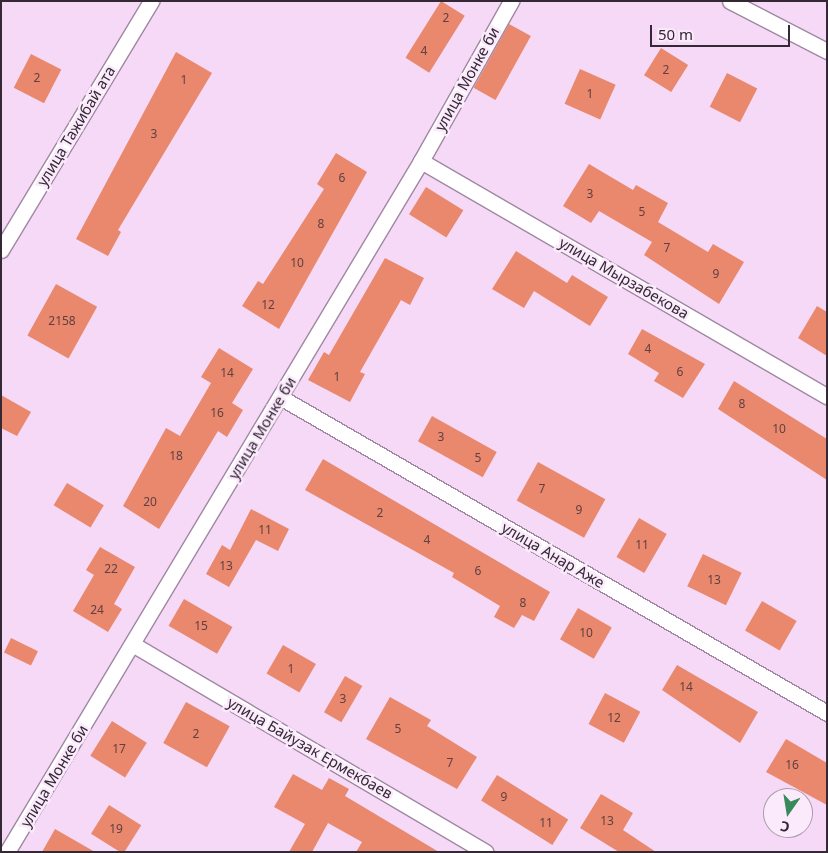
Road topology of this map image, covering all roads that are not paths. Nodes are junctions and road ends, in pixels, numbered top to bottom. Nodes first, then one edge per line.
1 (151, 1) edge
2 (511, 1) edge
3 (730, 1) edge
4 (827, 51) edge
5 (421, 161) junction
6 (1, 250) edge
7 (827, 396) edge
8 (280, 397) junction
9 (134, 645) junction
10 (827, 713) edge
11 (7, 852) edge
12 (486, 852) edge

1 - 6 street, улица Тажибай ата
2 - 5 street, улица Монке би
3 - 4 street
5 - 7 street, улица Мырзабекова
5 - 8 street, улица Монке би
8 - 9 street, улица Монке би
8 - 10 street, улица Анар Аже
9 - 11 street, улица Монке би
9 - 12 street, улица Байузак Ермекбаев

